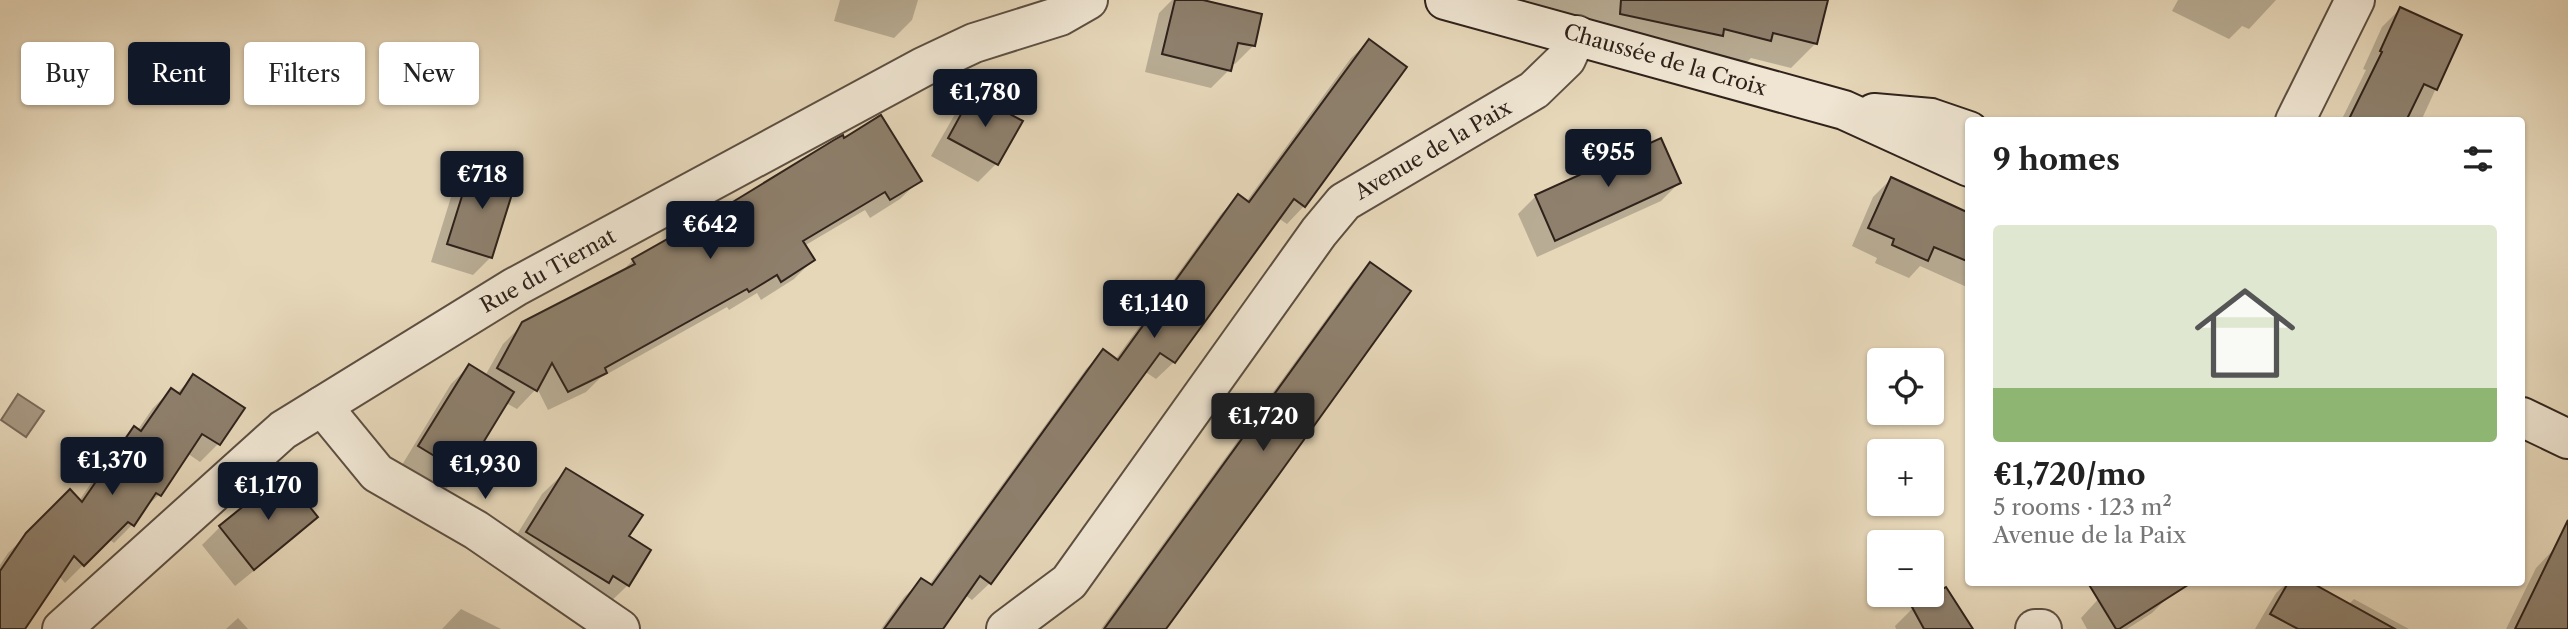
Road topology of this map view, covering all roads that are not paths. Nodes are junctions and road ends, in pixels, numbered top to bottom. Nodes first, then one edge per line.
1 (1088, 0) edge
2 (1445, 0) edge
3 (2356, 0) edge
4 (1577, 35) junction
5 (1844, 110) junction
6 (2297, 117) edge
7 (1965, 130) edge
8 (1965, 165) edge
9 (322, 405) junction
10 (2525, 418) edge
11 (2568, 439) edge
12 (62, 629) edge
13 (620, 629) edge
14 (1006, 629) edge
15 (2035, 629) edge
16 (2042, 629) edge

1 - 9 street, Rue du Tiernat
2 - 4 street, Chaussée de la Croix
3 - 6 street
4 - 5 street, Chaussée de la Croix
4 - 14 street, Avenue de la Paix
5 - 7 street, Chaussée de la Croix
5 - 8 street, Chaussée de la Croix
9 - 12 street, Rue du Tiernat
9 - 13 street
10 - 11 street
15 - 16 street

